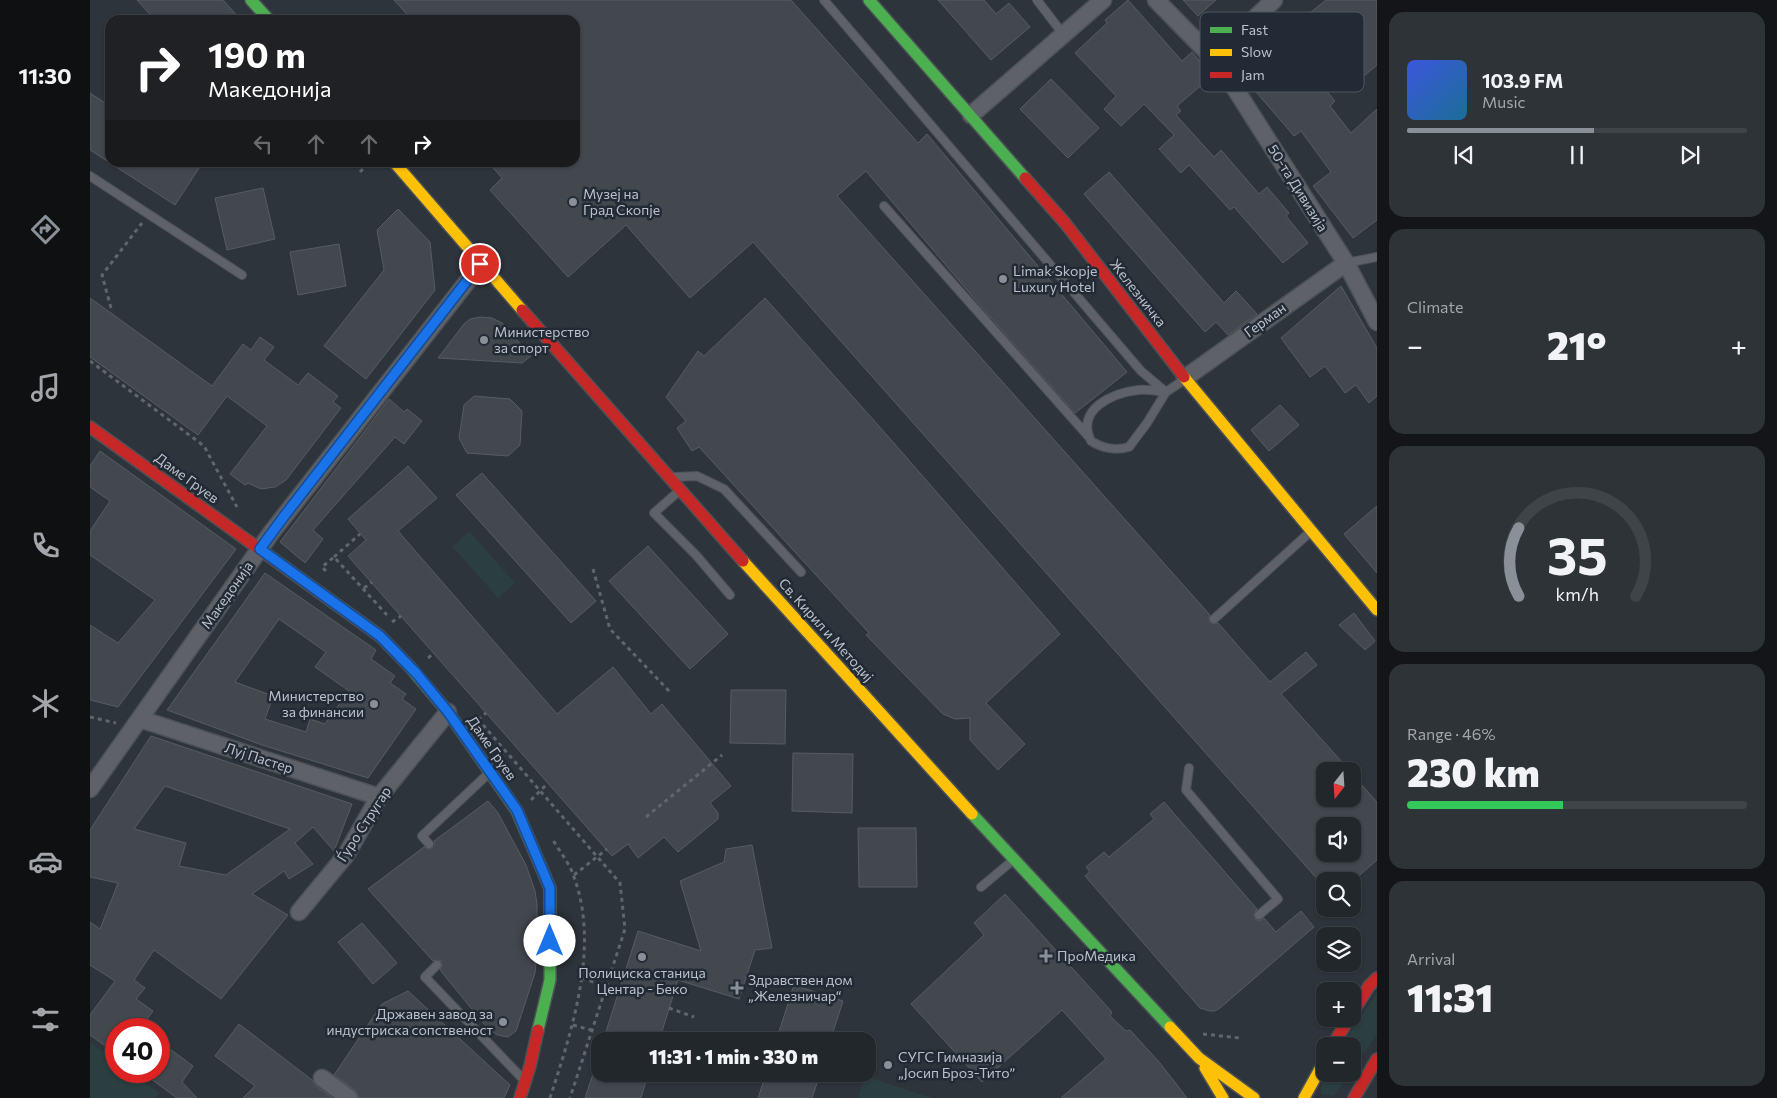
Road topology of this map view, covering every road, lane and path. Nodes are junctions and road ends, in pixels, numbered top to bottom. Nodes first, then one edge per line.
1 (251, 0) edge
2 (824, 0) edge
3 (869, 0) edge
4 (1038, 0) edge
5 (1103, 0) edge
6 (1156, 0) edge
7 (1274, 0) edge
8 (1262, 12) edge
9 (264, 15) edge
10 (1063, 34) junction
11 (1200, 44) edge
12 (1237, 92) edge
13 (971, 115) junction
14 (365, 167) edge
15 (398, 167) edge
16 (360, 172) dead end
17 (90, 176) edge
18 (884, 206) dead end
19 (149, 214) junction
20 (1377, 257) edge
21 (1346, 263) junction
22 (480, 264) junction
23 (242, 275) dead end
24 (111, 308) dead end
25 (1377, 322) edge
26 (90, 361) edge
27 (1185, 378) junction
28 (1166, 392) junction
29 (90, 427) edge
30 (1089, 438) junction
31 (670, 477) junction
32 (681, 489) junction
33 (238, 510) dead end
34 (1312, 531) junction
35 (360, 534) dead end
36 (260, 549) junction
37 (334, 557) dead end
38 (593, 569) dead end
39 (801, 572) dead end
40 (372, 582) dead end
41 (364, 588) dead end
42 (730, 595) dead end
43 (373, 599) dead end
44 (366, 604) dead end
45 (1377, 610) edge
46 (1214, 619) dead end
47 (670, 692) dead end
48 (448, 712) junction
49 (90, 717) edge
50 (137, 723) junction
51 (722, 755) dead end
52 (1189, 768) dead end
53 (490, 772) junction
54 (548, 783) dead end
55 (90, 789) edge
56 (379, 797) junction
57 (529, 802) dead end
58 (646, 817) dead end
59 (429, 844) dead end
60 (607, 849) dead end
61 (1015, 858) junction
62 (574, 875) dead end
63 (981, 887) dead end
64 (299, 912) dead end
65 (1259, 915) dead end
66 (437, 966) dead end
67 (582, 978) dead end
68 (1377, 978) edge
69 (619, 990) dead end
70 (1361, 1000) edge
71 (669, 1008) dead end
72 (694, 1017) dead end
73 (573, 1025) dead end
74 (591, 1030) dead end
75 (1240, 1038) dead end
76 (1187, 1046) junction
77 (1199, 1058) junction
78 (1377, 1059) edge
79 (552, 1073) dead end
80 (1368, 1074) junction
81 (558, 1075) dead end
82 (1316, 1076) edge
83 (322, 1078) dead end
84 (525, 1082) junction
85 (349, 1098) edge
86 (520, 1098) edge
87 (1223, 1098) edge
88 (1254, 1098) edge
89 (1304, 1098) edge
90 (1354, 1098) edge
91 (1370, 1098) edge

1 - 9 street
2 - 28 lane
3 - 13 street, Железничка
4 - 10 lane
5 - 10 street
6 - 11 street, 50-та Дивизија
7 - 8 street
10 - 13 street
12 - 21 street, 50-та Дивизија
13 - 27 street, Железничка
14 - 16 path
15 - 22 street, Св. Кирил и Методиј
17 - 19 lane
18 - 30 lane
19 - 23 lane
19 - 24 path
20 - 21 lane
21 - 25 street, 50-та Дивизија
21 - 27 street, Герман
22 - 31 street, Св. Кирил и Методиј
22 - 36 street, Македонија
26 - 33 path
27 - 28 lane
27 - 34 street, Железничка
28 - 30 lane
28 - 30 lane
29 - 36 street, Даме Груев
31 - 32 street, Св. Кирил и Методиј
31 - 39 lane
32 - 42 lane
32 - 61 street, Св. Кирил и Методиј
34 - 45 street, Железничка
34 - 46 lane
35 - 37 path
36 - 48 street, Даме Груев
36 - 50 street, Македонија
38 - 47 path
40 - 41 path
43 - 44 path
48 - 53 street, Даме Груев
48 - 56 street, Ѓуро Стругар
49 - 50 path
50 - 55 street, Македонија
50 - 56 street, Луј Пастер
51 - 58 path
52 - 65 lane
53 - 59 lane
53 - 84 street, Даме Груев
54 - 57 path
56 - 64 street, Ѓуро Стругар
60 - 62 path
61 - 63 lane
61 - 76 street, Св. Кирил и Методиј
66 - 84 lane
67 - 69 path
68 - 70 street
71 - 72 path
73 - 74 path
75 - 76 path
76 - 77 street, Св. Кирил и Методиј
77 - 87 street
77 - 88 street, Св. Кирил и Методиј
78 - 80 street
79 - 81 path
80 - 90 street
80 - 91 street
82 - 89 street
83 - 85 street
84 - 86 street, Даме Груев

